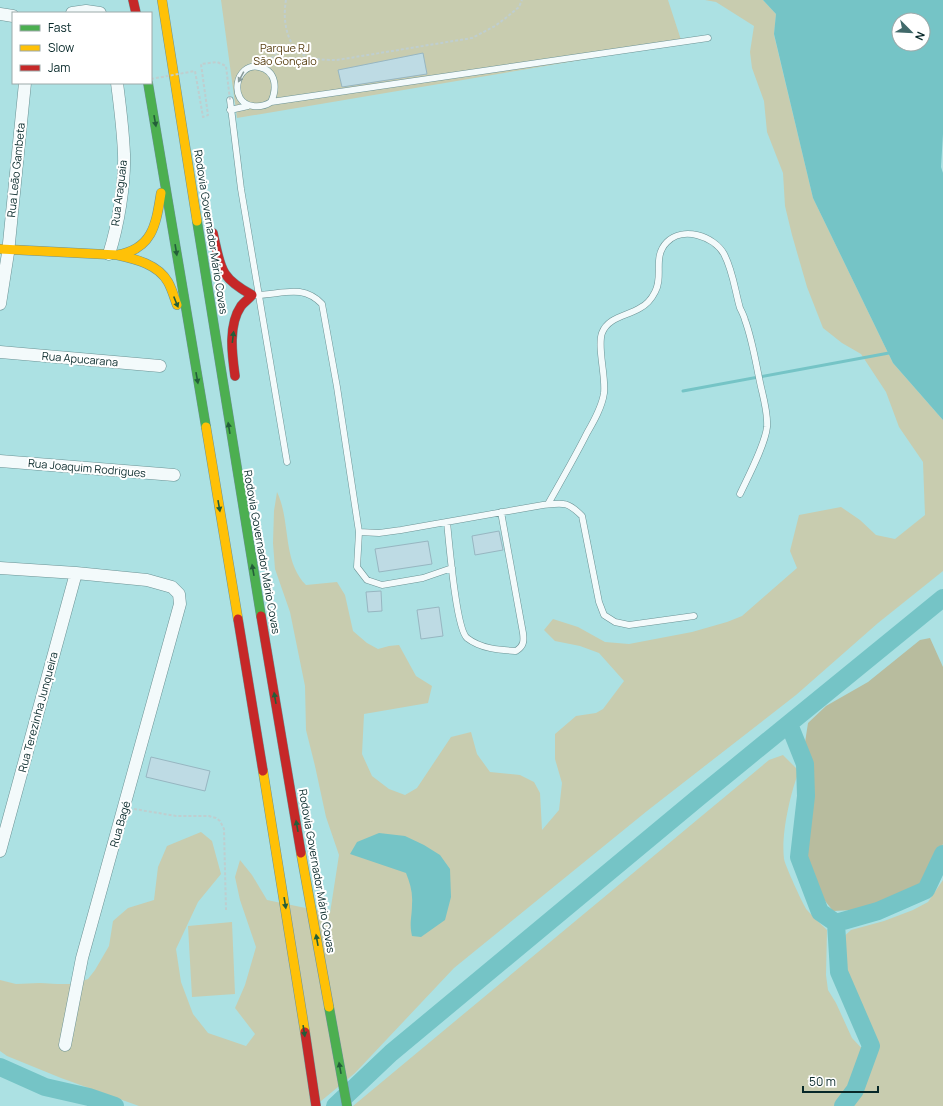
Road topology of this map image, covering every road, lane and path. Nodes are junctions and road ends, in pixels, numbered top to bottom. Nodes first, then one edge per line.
1 (133, 0) edge
2 (162, 0) edge
3 (286, 0) edge
4 (522, 0) edge
5 (79, 12) edge
6 (93, 12) edge
7 (136, 12) edge
8 (0, 14) edge
9 (12, 16) edge
10 (708, 38) dead end
11 (298, 52) junction
12 (266, 70) junction
13 (152, 79) edge
14 (25, 84) edge
15 (118, 84) edge
16 (148, 84) edge
17 (230, 100) joint
18 (271, 102) junction
19 (248, 106) junction
20 (230, 110) junction
21 (190, 170) junction
22 (164, 174) junction
23 (200, 183) dead end
24 (212, 227) dead end
25 (4, 250) edge
26 (113, 255) junction
27 (256, 295) junction
28 (0, 304) edge
29 (191, 338) junction
30 (0, 352) edge
31 (160, 366) dead end
32 (237, 388) dead end
33 (242, 446) dead end
34 (234, 455) junction
35 (0, 461) edge
36 (287, 462) dead end
37 (174, 475) dead end
38 (740, 494) dead end
39 (548, 504) junction
40 (501, 512) junction
41 (447, 522) junction
42 (359, 532) junction
43 (0, 568) edge
44 (452, 568) junction
45 (76, 573) junction
46 (694, 616) dead end
47 (125, 808) junction
48 (0, 851) edge
49 (226, 910) dead end
50 (66, 1045) dead end
51 (316, 1106) edge
52 (347, 1106) edge

1 - 7 main road
2 - 21 main road, Rodovia Governador Mário Covas
3 - 11 path
4 - 11 path
5 - 6 street
8 - 9 street
10 - 18 lane
11 - 12 path
12 - 18 lane
12 -> 19 lane
13 - 17 path, bridge
14 - 25 street, Rua Leão Gambeta
15 - 26 street, Rua Araguaia
16 -> 22 main road
17 - 20 lane
18 - 19 lane
19 - 20 lane
20 - 27 lane
21 - 23 main road
34 -> 21 main road, Rodovia Governador Mário Covas
22 - 26 main road
22 -> 29 main road
24 - 27 main road
25 - 26 main road
25 - 28 street, Rua Leão Gambeta
26 -> 29 main road
32 -> 27 main road
27 - 36 lane
27 - 42 lane
29 -> 51 main road
30 - 31 street, Rua Apucarana
33 - 34 main road
52 -> 34 main road, Rodovia Governador Mário Covas
35 - 37 street, Rua Joaquim Rodrigues
38 - 39 lane
39 - 40 lane
39 - 46 lane
40 - 41 lane
40 - 44 lane
41 - 42 lane
41 - 44 lane
42 - 44 lane
43 - 45 street
45 - 47 street, Rua Bagé
45 - 48 street, Rua Terezinha Junqueira
47 - 49 path
47 - 50 street, Rua Bagé

